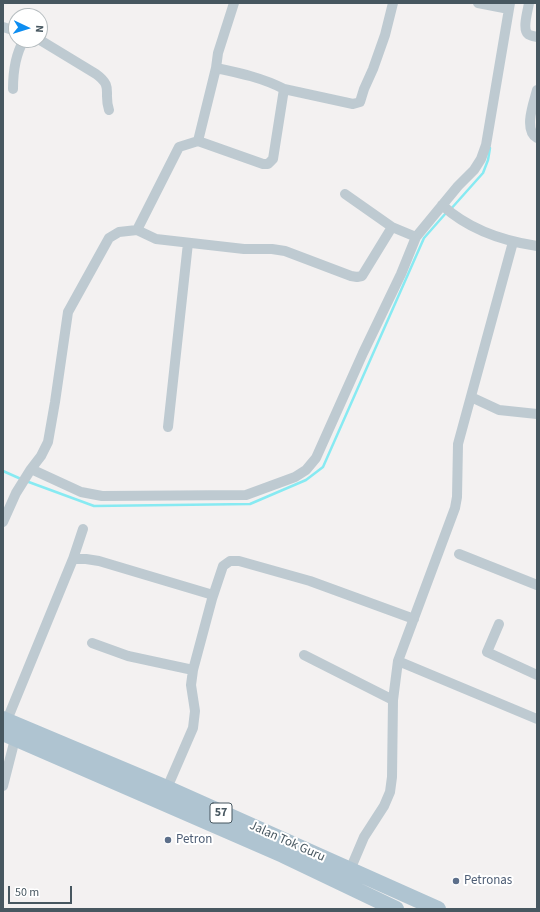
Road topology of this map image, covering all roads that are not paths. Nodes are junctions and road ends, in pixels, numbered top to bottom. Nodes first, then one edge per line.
1 (234, 3) edge
2 (393, 3) edge
3 (478, 3) edge
4 (529, 3) edge
5 (509, 6) edge
6 (537, 37) edge
7 (48, 45) edge
8 (20, 48) edge
9 (216, 68) junction
10 (13, 89) dead end
11 (284, 90) junction
12 (537, 90) edge
13 (110, 110) dead end
14 (537, 138) edge
15 (198, 141) junction
16 (345, 194) dead end
17 (447, 209) junction
18 (392, 226) junction
19 (137, 230) junction
20 (416, 237) junction
21 (513, 242) junction
22 (188, 243) junction
23 (537, 246) edge
24 (471, 397) junction
25 (537, 414) edge
26 (168, 427) dead end
27 (30, 470) junction
28 (3, 522) edge
29 (83, 529) dead end
30 (459, 554) dead end
31 (73, 559) junction
32 (537, 585) edge
33 (213, 595) junction
34 (414, 619) junction
35 (499, 624) dead end
36 (92, 643) dead end
37 (304, 655) dead end
38 (398, 661) junction
39 (193, 670) junction
40 (537, 675) edge
41 (393, 700) junction
42 (537, 719) edge
43 (7, 728) edge
44 (3, 786) edge
45 (167, 788) junction
46 (346, 876) junction
47 (395, 909) edge
48 (414, 909) edge
49 (438, 909) edge

1 - 9 street
2 - 11 street
3 - 5 street
4 - 6 street
5 - 17 street
7 - 13 street
8 - 10 street
9 - 11 street
9 - 15 street
11 - 15 street
12 - 14 street
15 - 19 street
16 - 18 street
17 - 20 street
17 - 21 street
18 - 20 street
18 - 22 street
19 - 22 street
19 - 27 street
20 - 27 street
21 - 23 street
21 - 24 street
22 - 26 street
24 - 25 street
24 - 34 street
27 - 28 street
29 - 31 street
30 - 32 street
31 - 33 street
31 - 43 street
33 - 34 street
33 - 39 street
34 - 38 street
35 - 40 street
36 - 39 street
37 - 41 street
38 - 41 street
38 - 42 street
39 - 45 street
41 - 46 street
43 - 44 street
43 - 45 main road, Jalan Tok Guru / 57
43 - 46 main road, Jalan Tok Guru / 57
45 - 46 main road, Jalan Tok Guru / 57
46 - 47 main road, Jalan Tok Guru / 57
46 - 48 main road
46 - 49 main road, Jalan Tok Guru / 57

